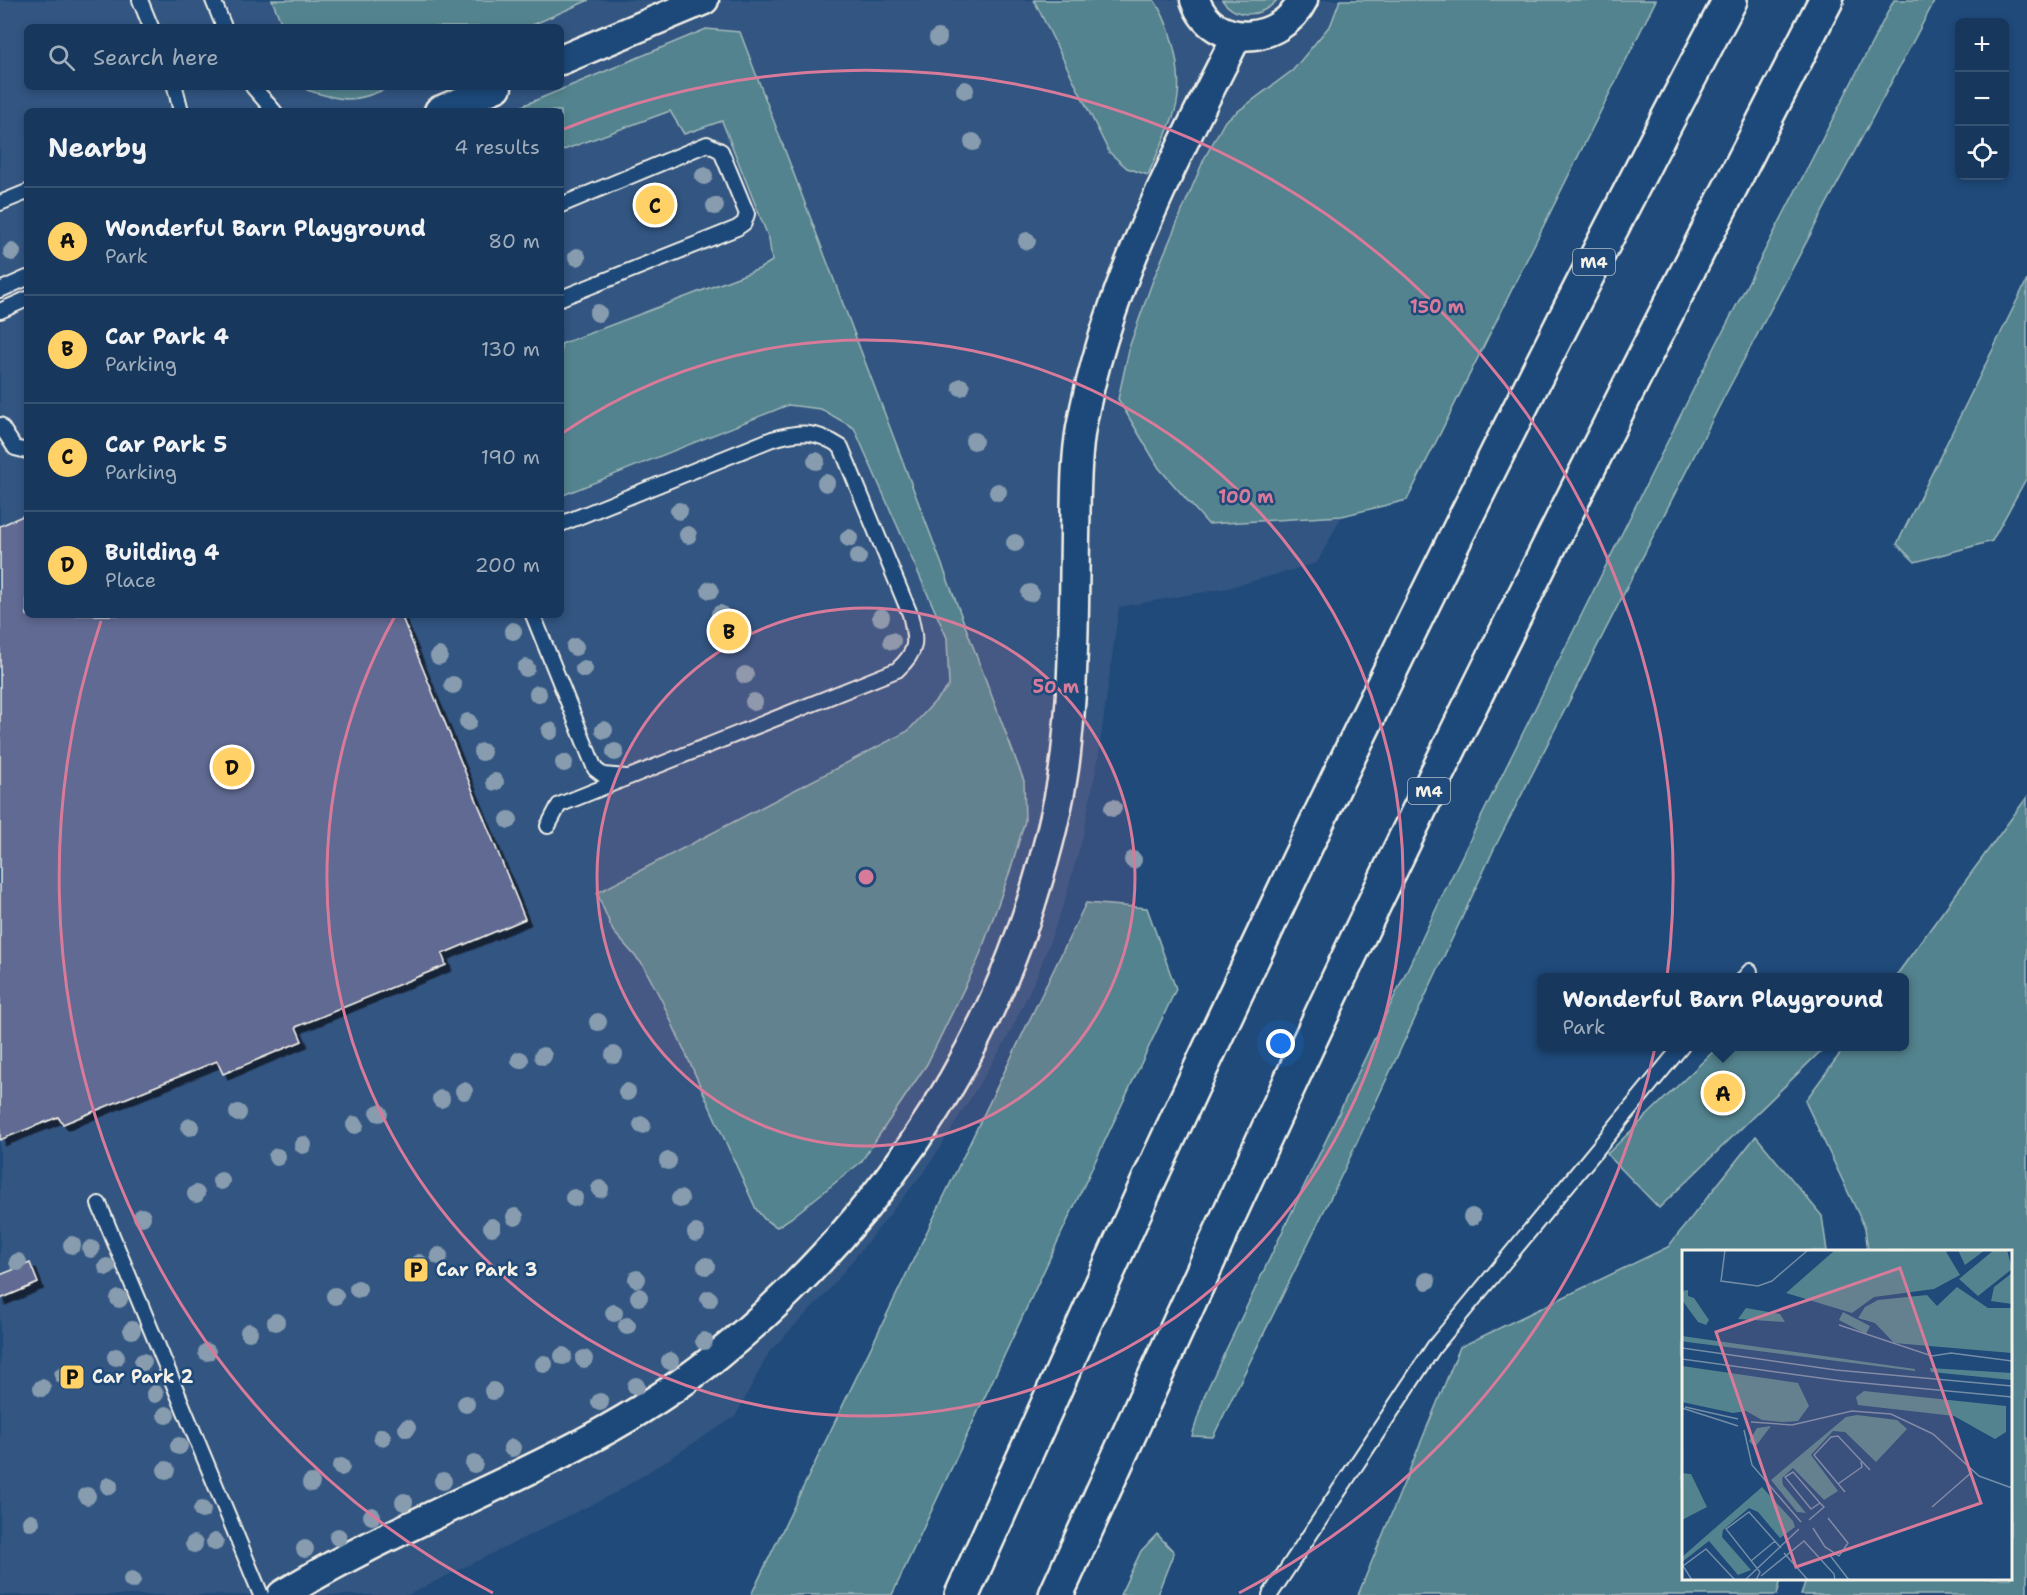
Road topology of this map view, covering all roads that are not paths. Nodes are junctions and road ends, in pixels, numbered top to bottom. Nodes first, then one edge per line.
1 (140, 0) edge
2 (213, 0) edge
3 (704, 0) edge
4 (1195, 0) edge
5 (1303, 0) edge
6 (1730, 0) edge
7 (1826, 0) edge
8 (150, 24) edge
9 (223, 24) edge
10 (1238, 36) junction
11 (564, 59) edge
12 (176, 90) edge
13 (256, 90) edge
14 (489, 90) edge
15 (180, 108) edge
16 (271, 108) edge
17 (447, 108) edge
18 (24, 193) edge
19 (0, 203) edge
20 (564, 204) edge
21 (24, 279) edge
22 (0, 290) edge
23 (564, 297) edge
24 (24, 300) edge
25 (0, 311) edge
26 (0, 425) edge
27 (24, 450) edge
28 (564, 523) edge
29 (534, 618) edge
30 (631, 777) junction
31 (548, 826) dead end
32 (1679, 1051) edge
33 (99, 1204) dead end
34 (261, 1595) edge
35 (282, 1595) edge
36 (962, 1595) edge
37 (1056, 1595) edge
38 (1270, 1595) edge

1 - 8 lane
2 - 9 lane
3 - 11 street
4 - 10 street
5 - 10 street
6 - 36 highway, M4
7 - 37 highway, M4
10 - 35 street
12 - 15 lane
13 - 16 lane
14 - 17 street
18 - 19 lane
20 - 23 lane
21 - 22 lane
24 - 25 lane
26 - 27 lane
28 - 30 lane
29 - 30 lane
30 - 31 lane
32 - 38 lane
33 - 34 lane

